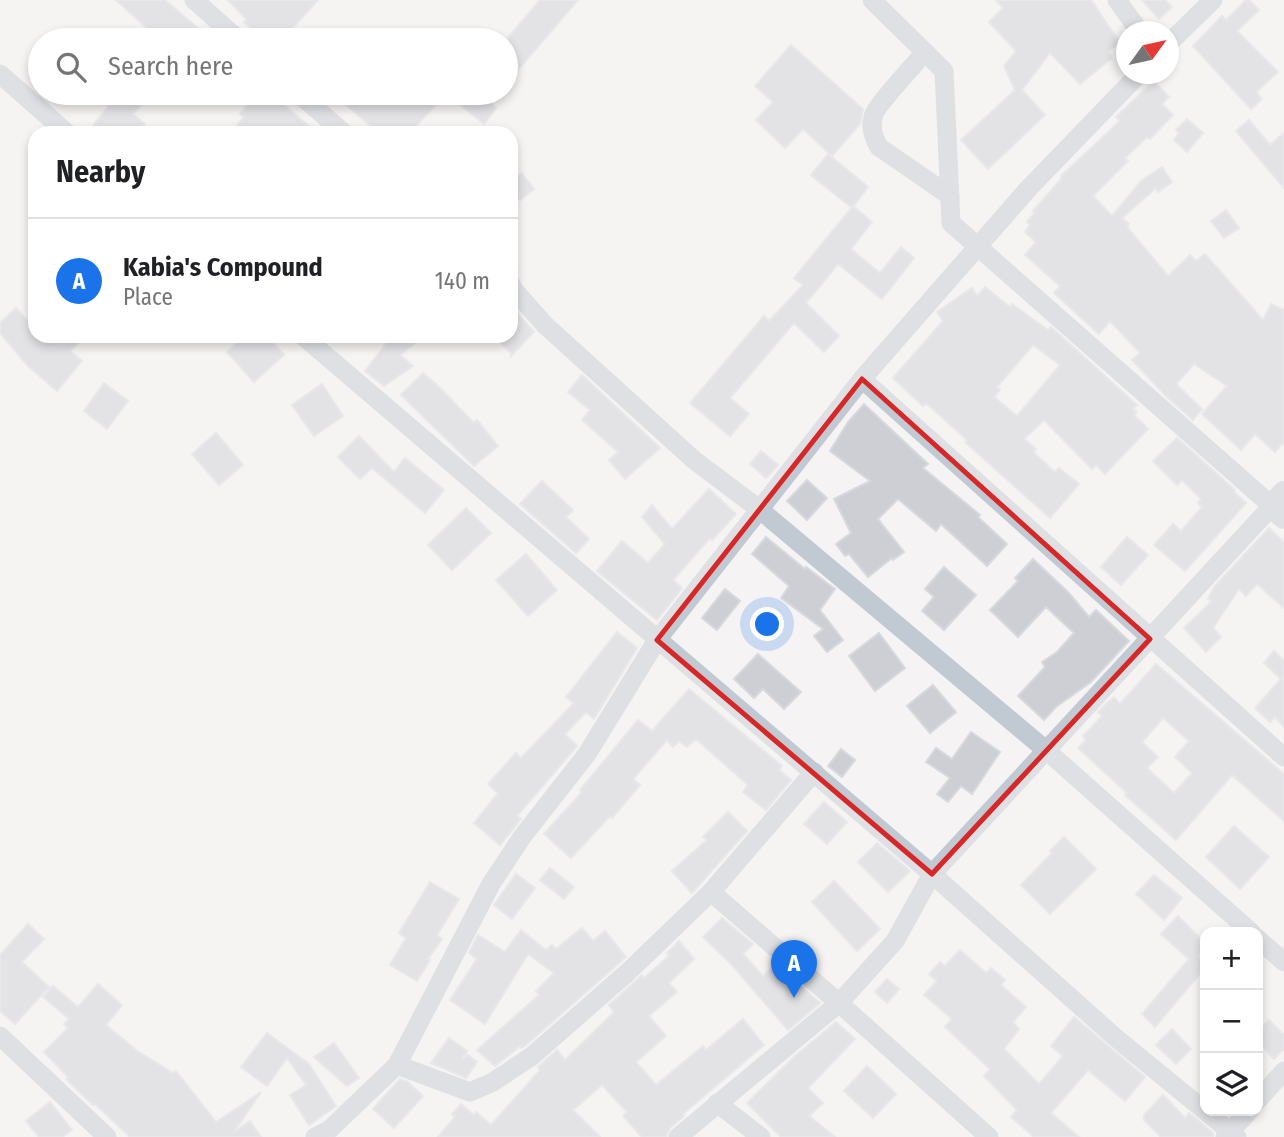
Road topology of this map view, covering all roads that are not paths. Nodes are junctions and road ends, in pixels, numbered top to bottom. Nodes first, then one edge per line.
1 (194, 0) edge
2 (872, 0) edge
3 (1117, 0) edge
4 (1213, 0) edge
5 (1132, 21) edge
6 (226, 28) edge
7 (1179, 33) edge
8 (926, 52) junction
9 (0, 74) edge
10 (1129, 84) edge
11 (28, 99) edge
12 (35, 105) edge
13 (312, 105) edge
14 (59, 126) edge
15 (336, 126) edge
16 (950, 196) junction
17 (976, 248) junction
18 (518, 295) edge
19 (311, 343) edge
20 (862, 379) junction
21 (1280, 506) edge
22 (760, 509) junction
23 (1150, 639) junction
24 (657, 640) junction
25 (1047, 751) junction
26 (1284, 757) edge
27 (814, 772) junction
28 (932, 874) junction
29 (711, 892) junction
30 (1245, 927) edge
31 (1263, 943) edge
32 (1284, 962) edge
33 (839, 1003) junction
34 (0, 1036) edge
35 (397, 1065) junction
36 (1284, 1071) edge
37 (1263, 1094) edge
38 (718, 1103) junction
39 (1245, 1116) edge
40 (1231, 1135) edge
41 (107, 1137) edge
42 (315, 1137) edge
43 (678, 1137) edge
44 (761, 1137) edge
45 (989, 1137) edge

1 - 6 street
2 - 8 street
3 - 5 street
4 - 7 street
8 - 16 street
8 - 16 street
9 - 11 street
10 - 17 street
12 - 14 street
13 - 15 street
16 - 17 street
17 - 20 street
17 - 21 street
18 - 22 street
19 - 24 street
20 - 22 street
20 - 23 street
21 - 23 street
22 - 24 street
22 - 25 street
23 - 25 street
23 - 26 street
24 - 27 street
24 - 35 street
25 - 28 street
25 - 30 street
27 - 28 street
27 - 29 street
28 - 33 street
28 - 40 street
29 - 33 street
29 - 35 street
31 - 32 street
33 - 38 street
33 - 45 street
34 - 41 street
35 - 42 street
36 - 37 street
38 - 43 street
38 - 44 street
39 - 40 street

